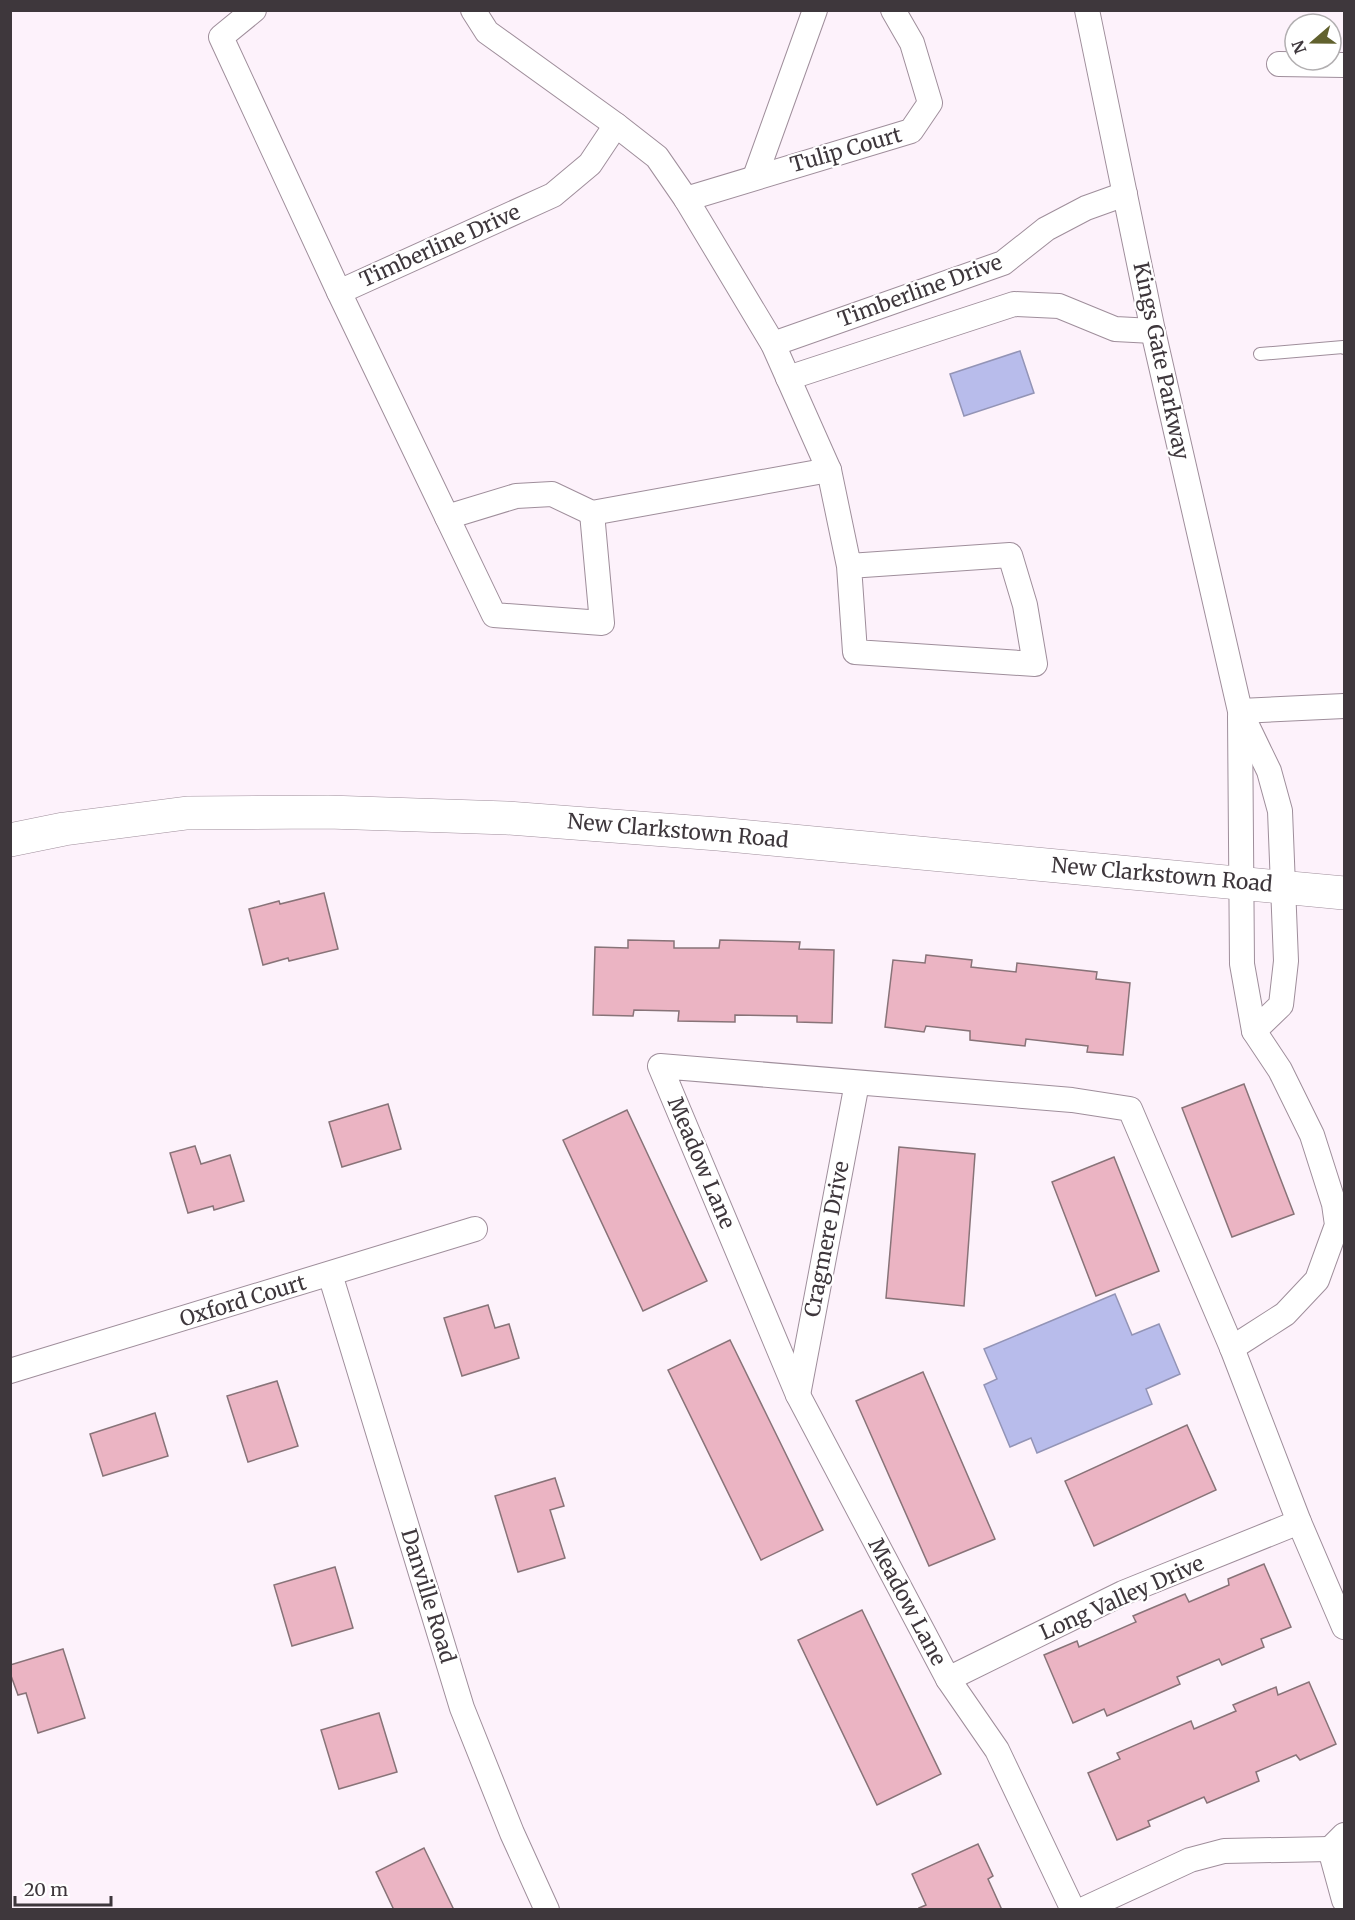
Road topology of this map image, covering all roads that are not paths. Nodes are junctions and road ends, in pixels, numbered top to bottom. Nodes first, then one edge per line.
1 (254, 10) edge
2 (473, 10) edge
3 (815, 10) edge
4 (893, 10) edge
5 (1087, 10) edge
6 (1279, 64) dead end
7 (1344, 65) edge
8 (616, 125) junction
9 (755, 177) junction
10 (1125, 194) junction
11 (686, 199) junction
12 (339, 292) junction
13 (1153, 331) junction
14 (772, 344) junction
15 (1344, 348) edge
16 (1260, 354) dead end
17 (789, 378) junction
18 (829, 470) junction
19 (592, 513) junction
20 (447, 517) junction
21 (849, 566) junction
22 (1344, 706) edge
23 (1240, 711) junction
24 (10, 840) edge
25 (1240, 884) junction
26 (1284, 886) junction
27 (1344, 893) edge
28 (1254, 1031) junction
29 (857, 1083) junction
30 (1339, 1202) edge
31 (475, 1229) dead end
32 (330, 1274) junction
33 (1232, 1348) junction
34 (10, 1371) edge
35 (798, 1395) junction
36 (1299, 1522) junction
37 (1344, 1627) edge
38 (948, 1679) junction
39 (1337, 1842) edge
40 (1344, 1900) edge
41 (548, 1910) edge
42 (1073, 1910) edge
43 (1082, 1910) edge

1 - 12 street, Timberline Drive
2 - 8 street
3 - 9 street, Tulip Court
4 - 9 street, Tulip Court
5 - 10 street, Kings Gate Parkway
6 - 7 street
8 - 11 street
8 - 12 street, Timberline Drive
9 - 11 street, Tulip Court
10 - 13 street, Kings Gate Parkway
10 - 14 street, Timberline Drive
11 - 14 street
12 - 20 street, Timberline Drive
13 - 17 street, Timberline Drive
13 - 23 street, Kings Gate Parkway
14 - 17 street
15 - 16 lane
17 - 18 street
18 - 19 street
18 - 21 street
19 - 20 street
19 - 20 street, Timberline Drive
21 - 21 street
22 - 23 street
23 - 25 street, Kings Gate Parkway
23 - 26 street, Kings Gate Parkway
24 - 25 street, New Clarkstown Road
25 - 26 street, New Clarkstown Road
25 - 28 street
26 - 27 street, New Clarkstown Road
26 - 28 street
28 - 30 street
29 - 33 street, Meadow Lane
29 - 35 street, Cragmere Drive
29 - 35 street, Meadow Lane
30 - 33 street
31 - 32 street, Oxford Court
32 - 34 street, Oxford Court
32 - 41 street, Danville Road
33 - 36 street, Meadow Lane
35 - 38 street, Meadow Lane
36 - 37 street, Meadow Lane
36 - 38 street, Long Valley Drive
38 - 42 street, Meadow Lane
39 - 40 street
39 - 43 street

